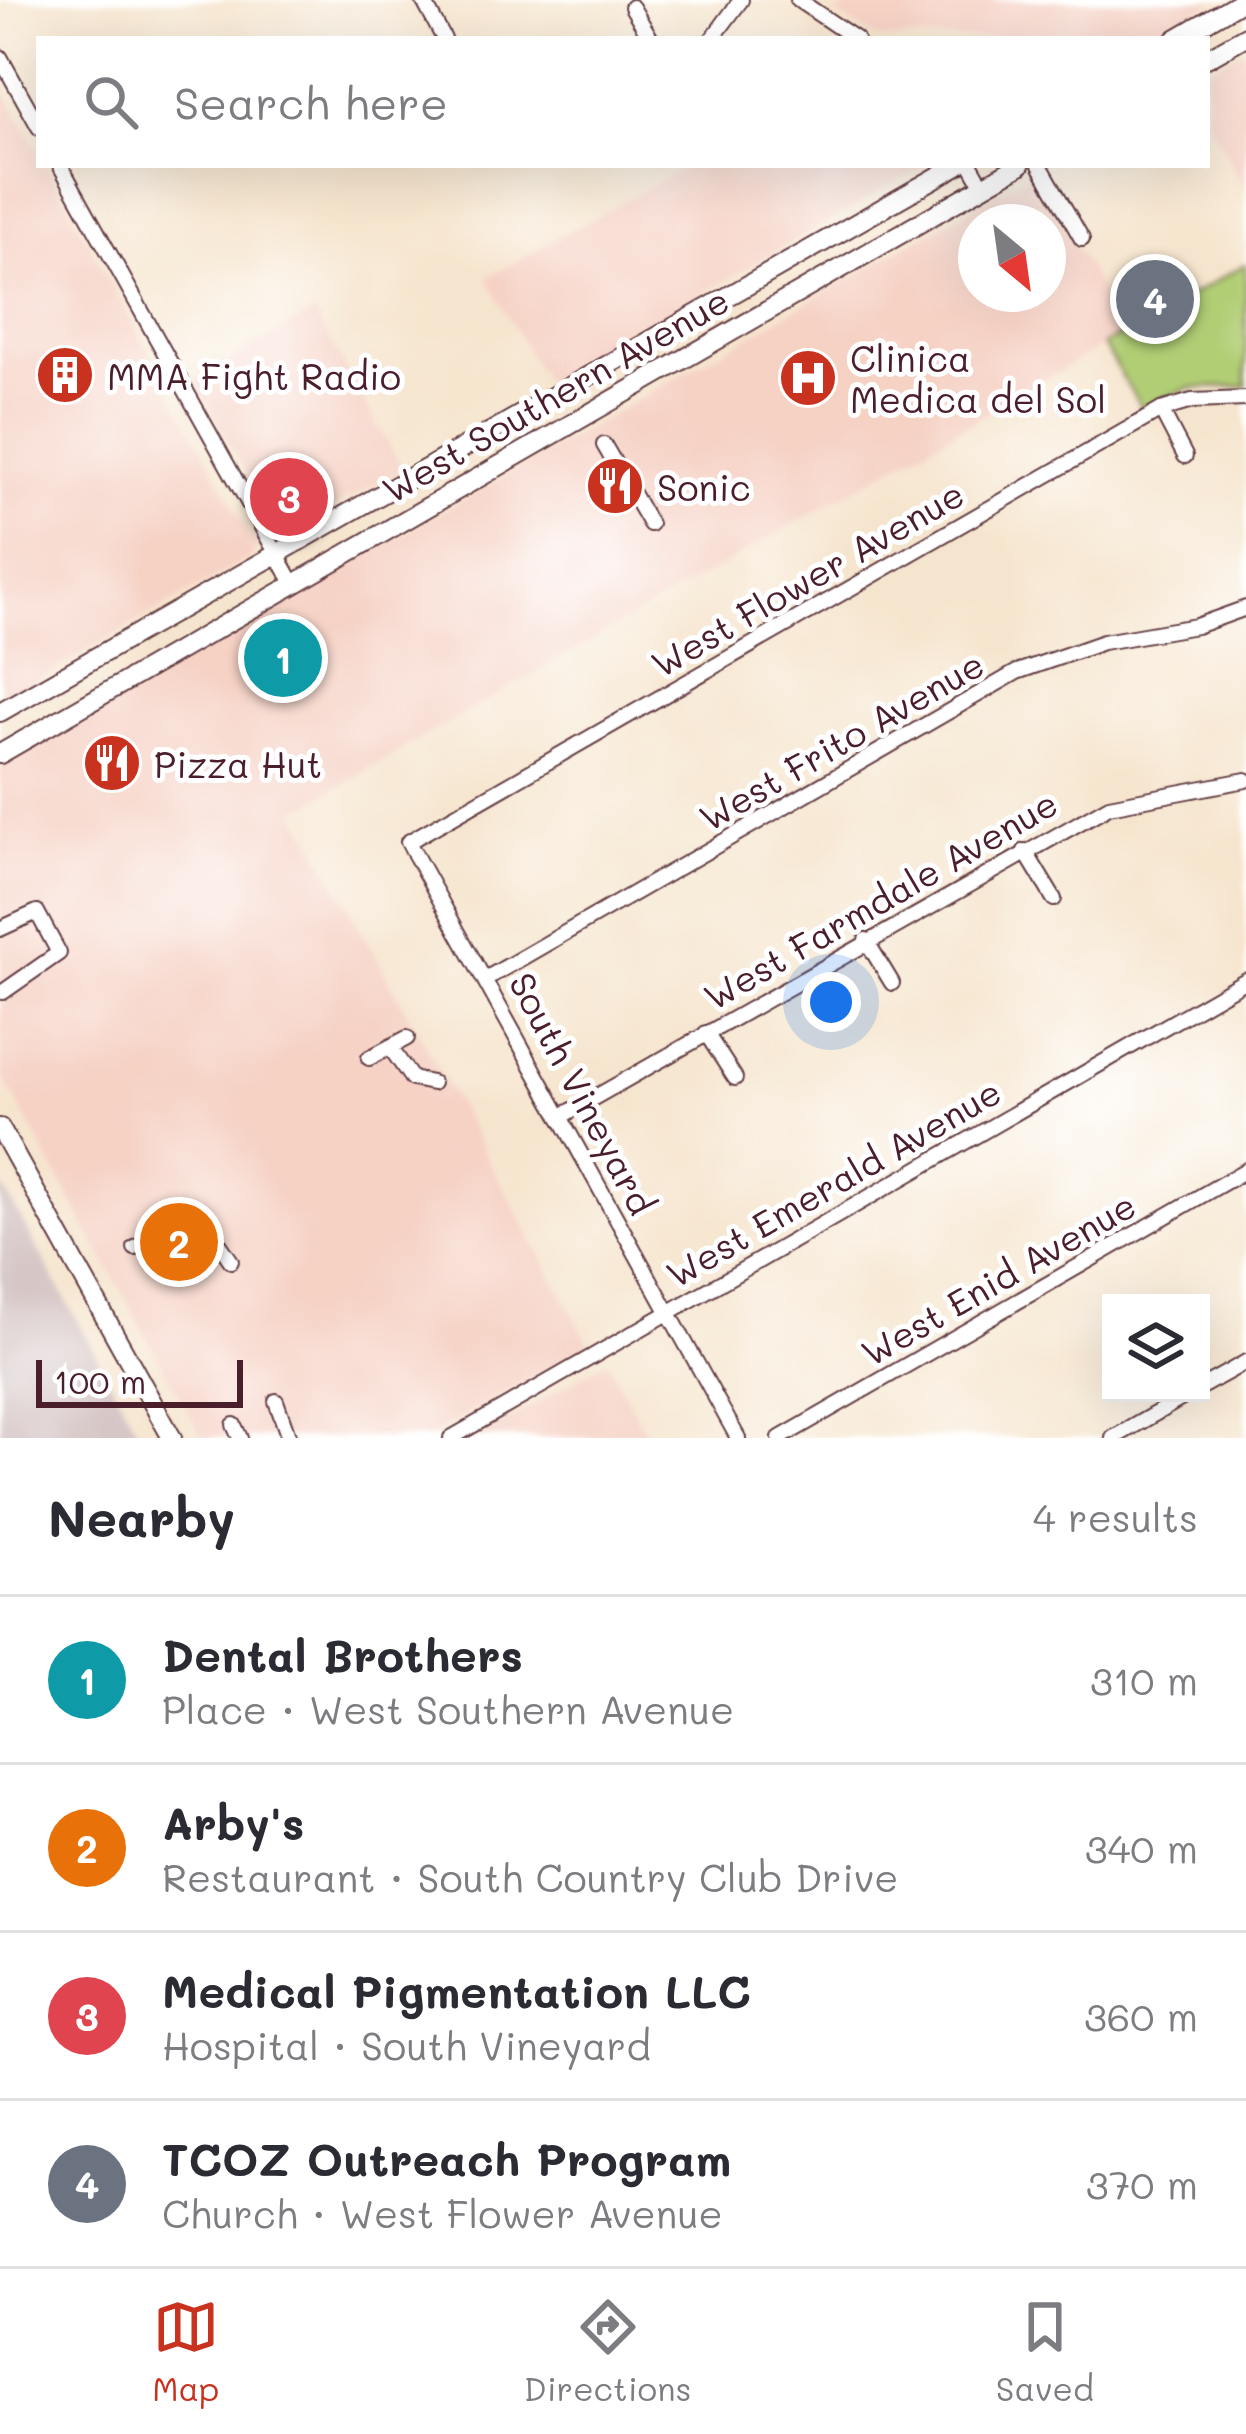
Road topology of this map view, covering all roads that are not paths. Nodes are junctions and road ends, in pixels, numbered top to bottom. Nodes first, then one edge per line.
1 (422, 0) edge
2 (741, 0) edge
3 (798, 0) edge
4 (1243, 0) edge
5 (632, 7) dead end
6 (442, 36) edge
7 (649, 36) edge
8 (714, 36) edge
9 (852, 36) edge
10 (1180, 36) edge
11 (1246, 36) edge
12 (1210, 56) edge
13 (0, 57) edge
14 (36, 122) edge
15 (62, 168) edge
16 (953, 168) edge
17 (973, 168) edge
18 (1015, 168) edge
19 (1042, 168) edge
20 (983, 186) junction
21 (1082, 239) dead end
22 (1246, 399) edge
23 (1162, 410) junction
24 (604, 445) dead end
25 (1185, 456) dead end
26 (650, 524) dead end
27 (276, 556) junction
28 (292, 583) junction
29 (1246, 608) edge
30 (0, 712) edge
31 (0, 754) edge
32 (1246, 780) edge
33 (408, 842) joint
34 (1025, 851) junction
35 (1054, 899) dead end
36 (0, 928) edge
37 (866, 940) junction
38 (487, 978) junction
39 (1246, 980) edge
40 (892, 983) dead end
41 (4, 992) dead end
42 (706, 1033) junction
43 (407, 1038) dead end
44 (391, 1047) junction
45 (369, 1058) dead end
46 (735, 1078) dead end
47 (432, 1083) dead end
48 (560, 1117) junction
49 (0, 1129) edge
50 (1246, 1170) edge
51 (136, 1248) dead end
52 (231, 1261) dead end
53 (668, 1312) junction
54 (1246, 1362) edge
55 (1210, 1383) edge
56 (276, 1401) dead end
57 (1175, 1402) edge
58 (172, 1438) edge
59 (289, 1438) edge
60 (452, 1438) edge
61 (738, 1438) edge
62 (781, 1438) edge
63 (1113, 1438) edge

1 - 6 street
2 - 8 street
3 - 9 street
4 - 10 main road
5 - 7 street
11 - 12 main road
13 - 14 street
15 - 27 street
16 - 27 main road, West Southern Avenue
17 - 20 street
18 - 20 main road, West Southern Avenue
19 - 21 street
20 - 28 main road, West Southern Avenue
22 - 23 street, West Flower Avenue
23 - 25 street
23 - 33 street, West Flower Avenue
24 - 26 street
27 - 28 street
27 - 30 main road, West Southern Avenue
28 - 31 main road, West Southern Avenue
29 - 38 street, West Frito Avenue
32 - 34 street, West Farmdale Avenue
33 - 38 street, South Vineyard
34 - 35 street
34 - 37 street, West Farmdale Avenue
36 - 41 street
37 - 40 street
37 - 42 street, West Farmdale Avenue
38 - 48 street, South Vineyard
39 - 53 street, West Emerald Avenue
42 - 46 street
42 - 48 street, West Farmdale Avenue
43 - 44 street
44 - 45 street
44 - 47 street
48 - 53 street, South Vineyard
49 - 58 main road
50 - 62 street, West Enid Avenue
51 - 52 street
53 - 60 street, West Emerald Avenue
53 - 61 street, South Vineyard
54 - 55 street
56 - 59 street
57 - 63 street

